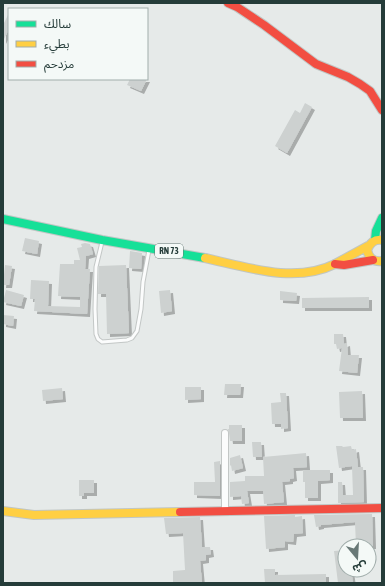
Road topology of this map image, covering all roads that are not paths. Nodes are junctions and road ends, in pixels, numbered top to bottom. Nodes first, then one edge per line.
1 (228, 3) edge
2 (382, 110) edge
3 (382, 218) edge
4 (3, 219) edge
5 (102, 240) junction
6 (379, 240) edge
7 (368, 246) junction
8 (149, 248) junction
9 (379, 263) edge
10 (335, 264) junction
11 (225, 433) dead end
12 (382, 508) edge
13 (3, 511) edge
14 (225, 511) junction

1 - 2 main road
3 - 6 main road
4 - 5 main road, RN 73
5 - 8 main road, RN 73
5 - 8 lane
6 - 7 main road
7 - 9 main road
7 - 10 main road, RN 73
8 - 10 main road, RN 73
9 - 10 main road, RN 73
11 - 14 street
12 - 14 main road
13 - 14 main road

